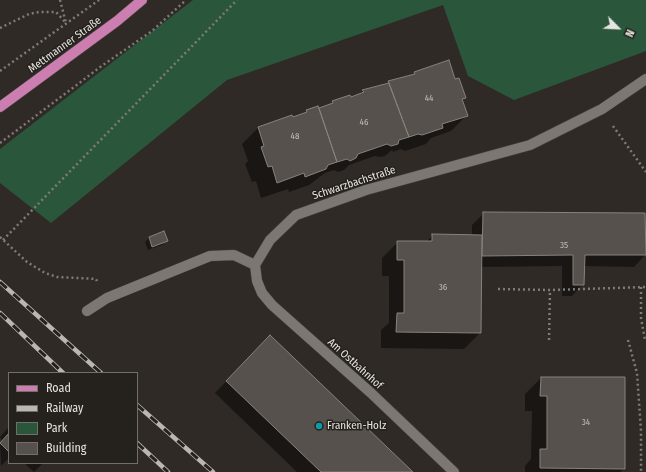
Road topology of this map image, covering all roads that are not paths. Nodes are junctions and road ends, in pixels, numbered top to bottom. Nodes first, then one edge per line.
1 (142, 0) edge
2 (646, 80) edge
3 (0, 106) edge
4 (255, 265) junction
5 (87, 311) dead end
6 (454, 472) edge

1 - 3 main road, Mettmanner Straße
2 - 4 street, Schwarzbachstraße
4 - 5 street
4 - 6 street, Am Ostbahnhof

